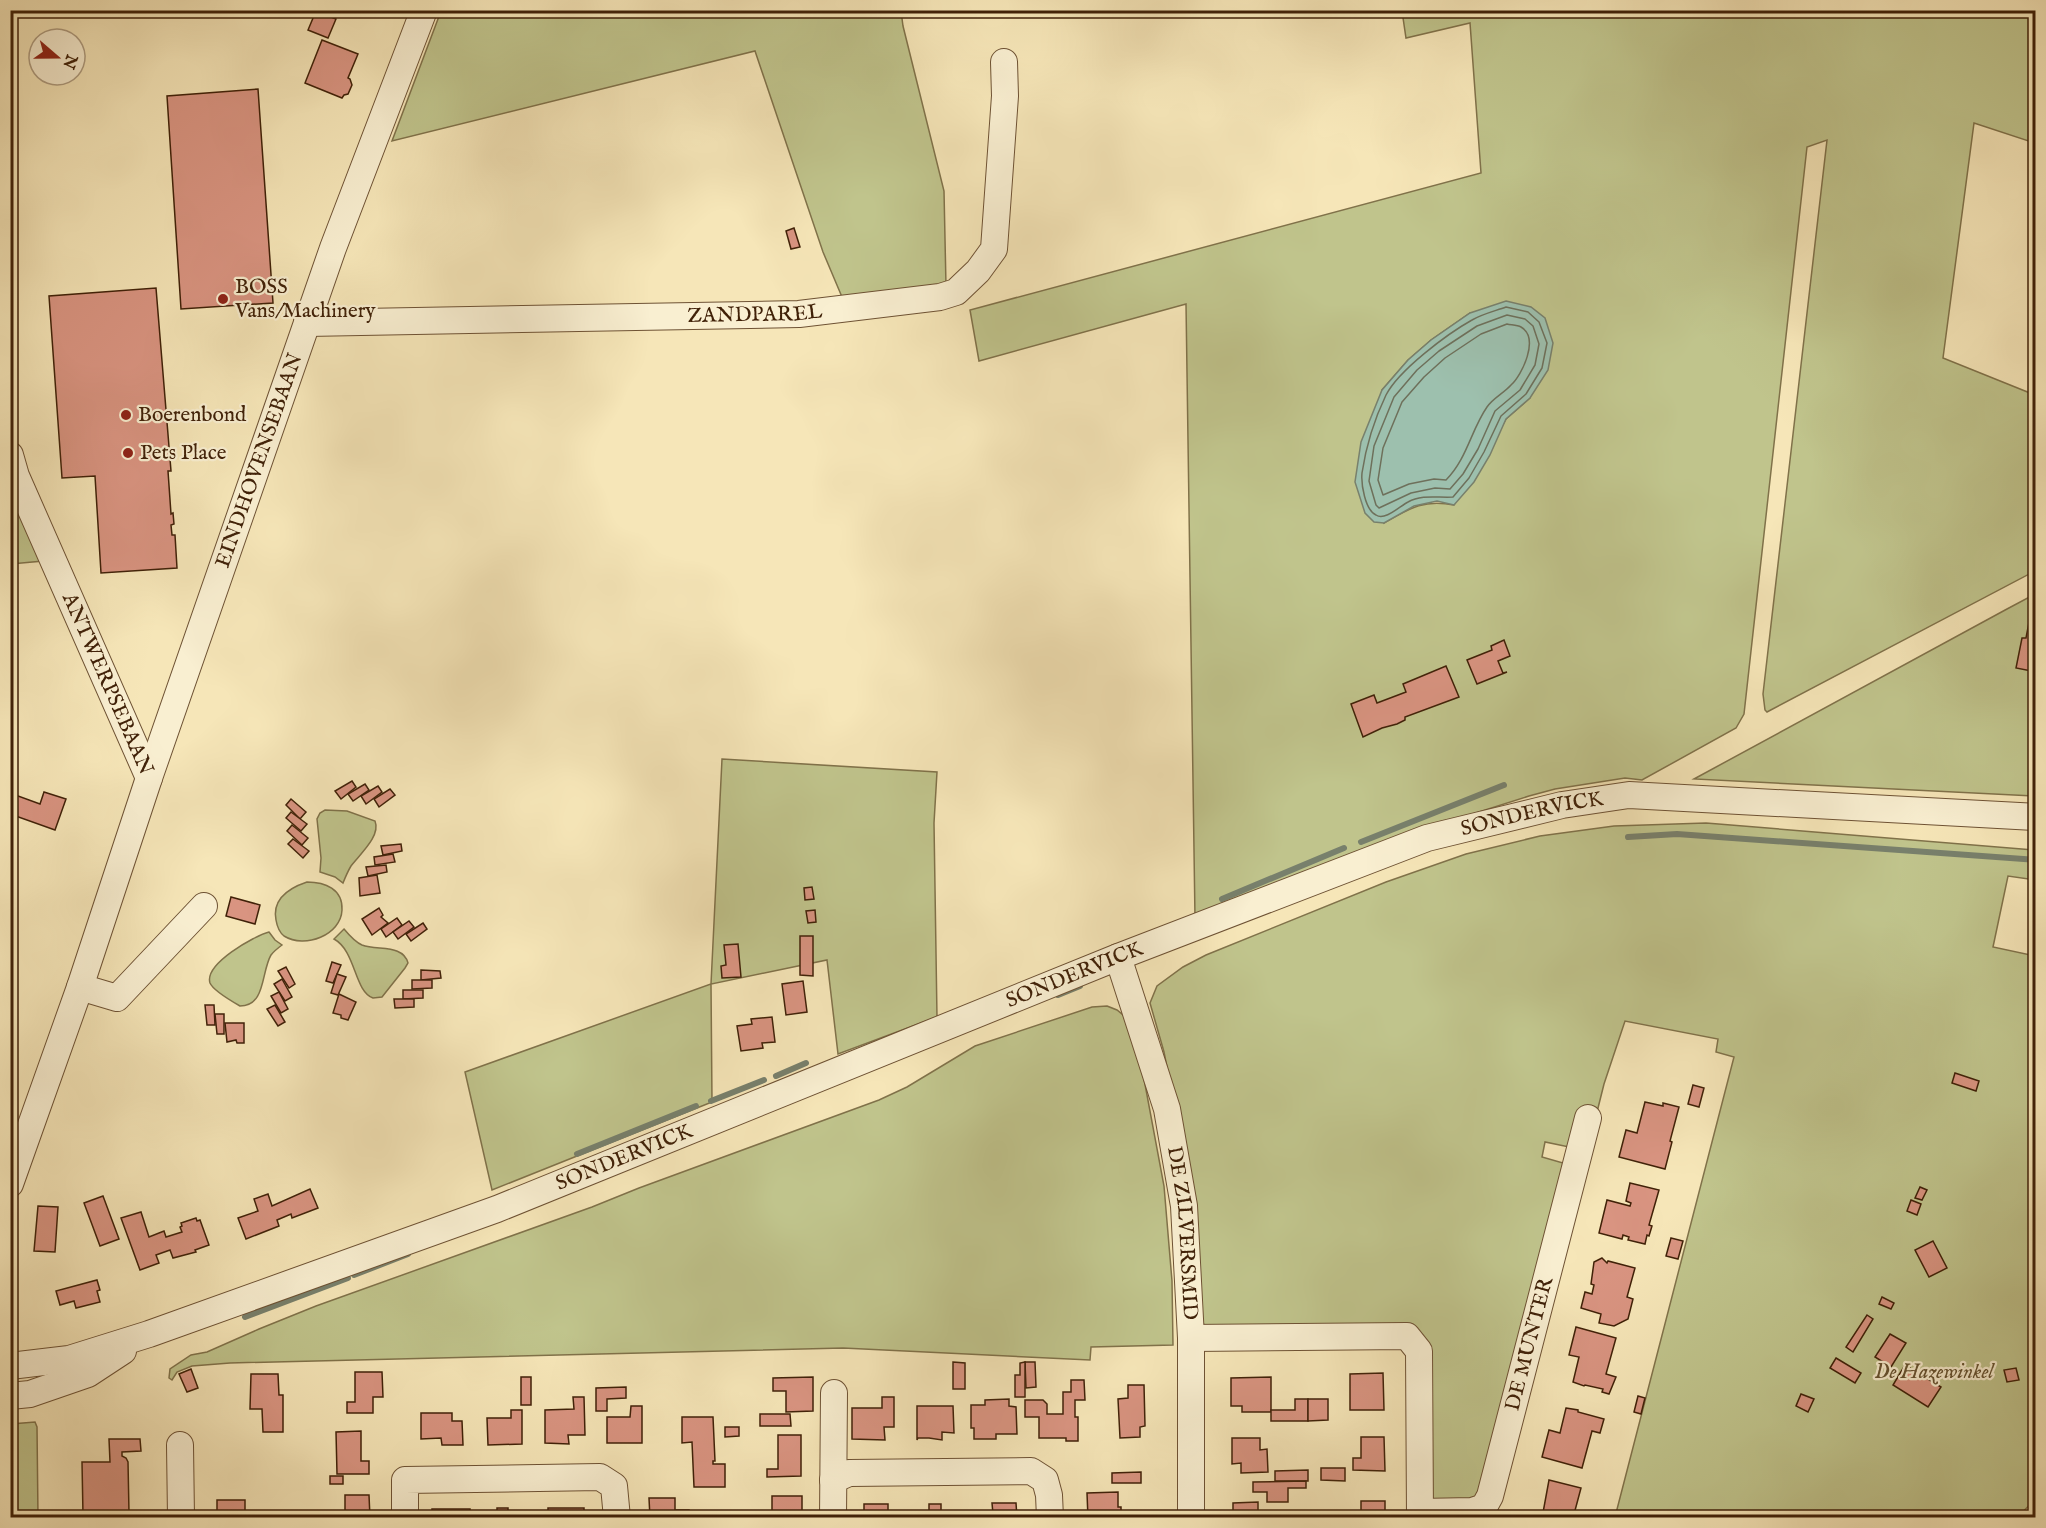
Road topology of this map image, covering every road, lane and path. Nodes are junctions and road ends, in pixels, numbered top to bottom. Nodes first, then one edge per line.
1 (424, 10) edge
2 (1004, 62) dead end
3 (307, 323) junction
4 (10, 455) edge
5 (149, 778) junction
6 (2036, 817) edge
7 (204, 906) dead end
8 (1118, 957) junction
9 (80, 987) junction
10 (1588, 1118) dead end
11 (10, 1184) edge
12 (149, 1334) junction
13 (1191, 1338) junction
14 (10, 1366) edge
15 (834, 1393) dead end
16 (10, 1396) edge
17 (180, 1445) dead end
18 (833, 1480) junction
19 (1420, 1515) edge
20 (181, 1518) edge
21 (405, 1518) edge
22 (617, 1518) edge
23 (833, 1518) edge
24 (1050, 1518) edge
25 (1191, 1518) edge

1 - 3 street, EINDHOVENSEBAAN
2 - 3 street, ZANDPAREL
3 - 5 street, EINDHOVENSEBAAN
4 - 5 street, ANTWERPSEBAAN
5 - 9 street, ANTWERPSEBAAN
6 - 8 street, SONDERVICK
7 - 9 street
8 - 12 street, SONDERVICK
8 - 13 street, DE ZILVERSMID
9 - 11 street, ANTWERPSEBAAN
10 - 19 street, DE MUNTER
12 - 14 street, SONDERVICK
12 - 16 street, SONDERVICK
13 - 19 street
13 - 25 street, DE ZILVERSMID
15 - 18 street
17 - 20 street
18 - 23 street
18 - 24 street
21 - 22 street

